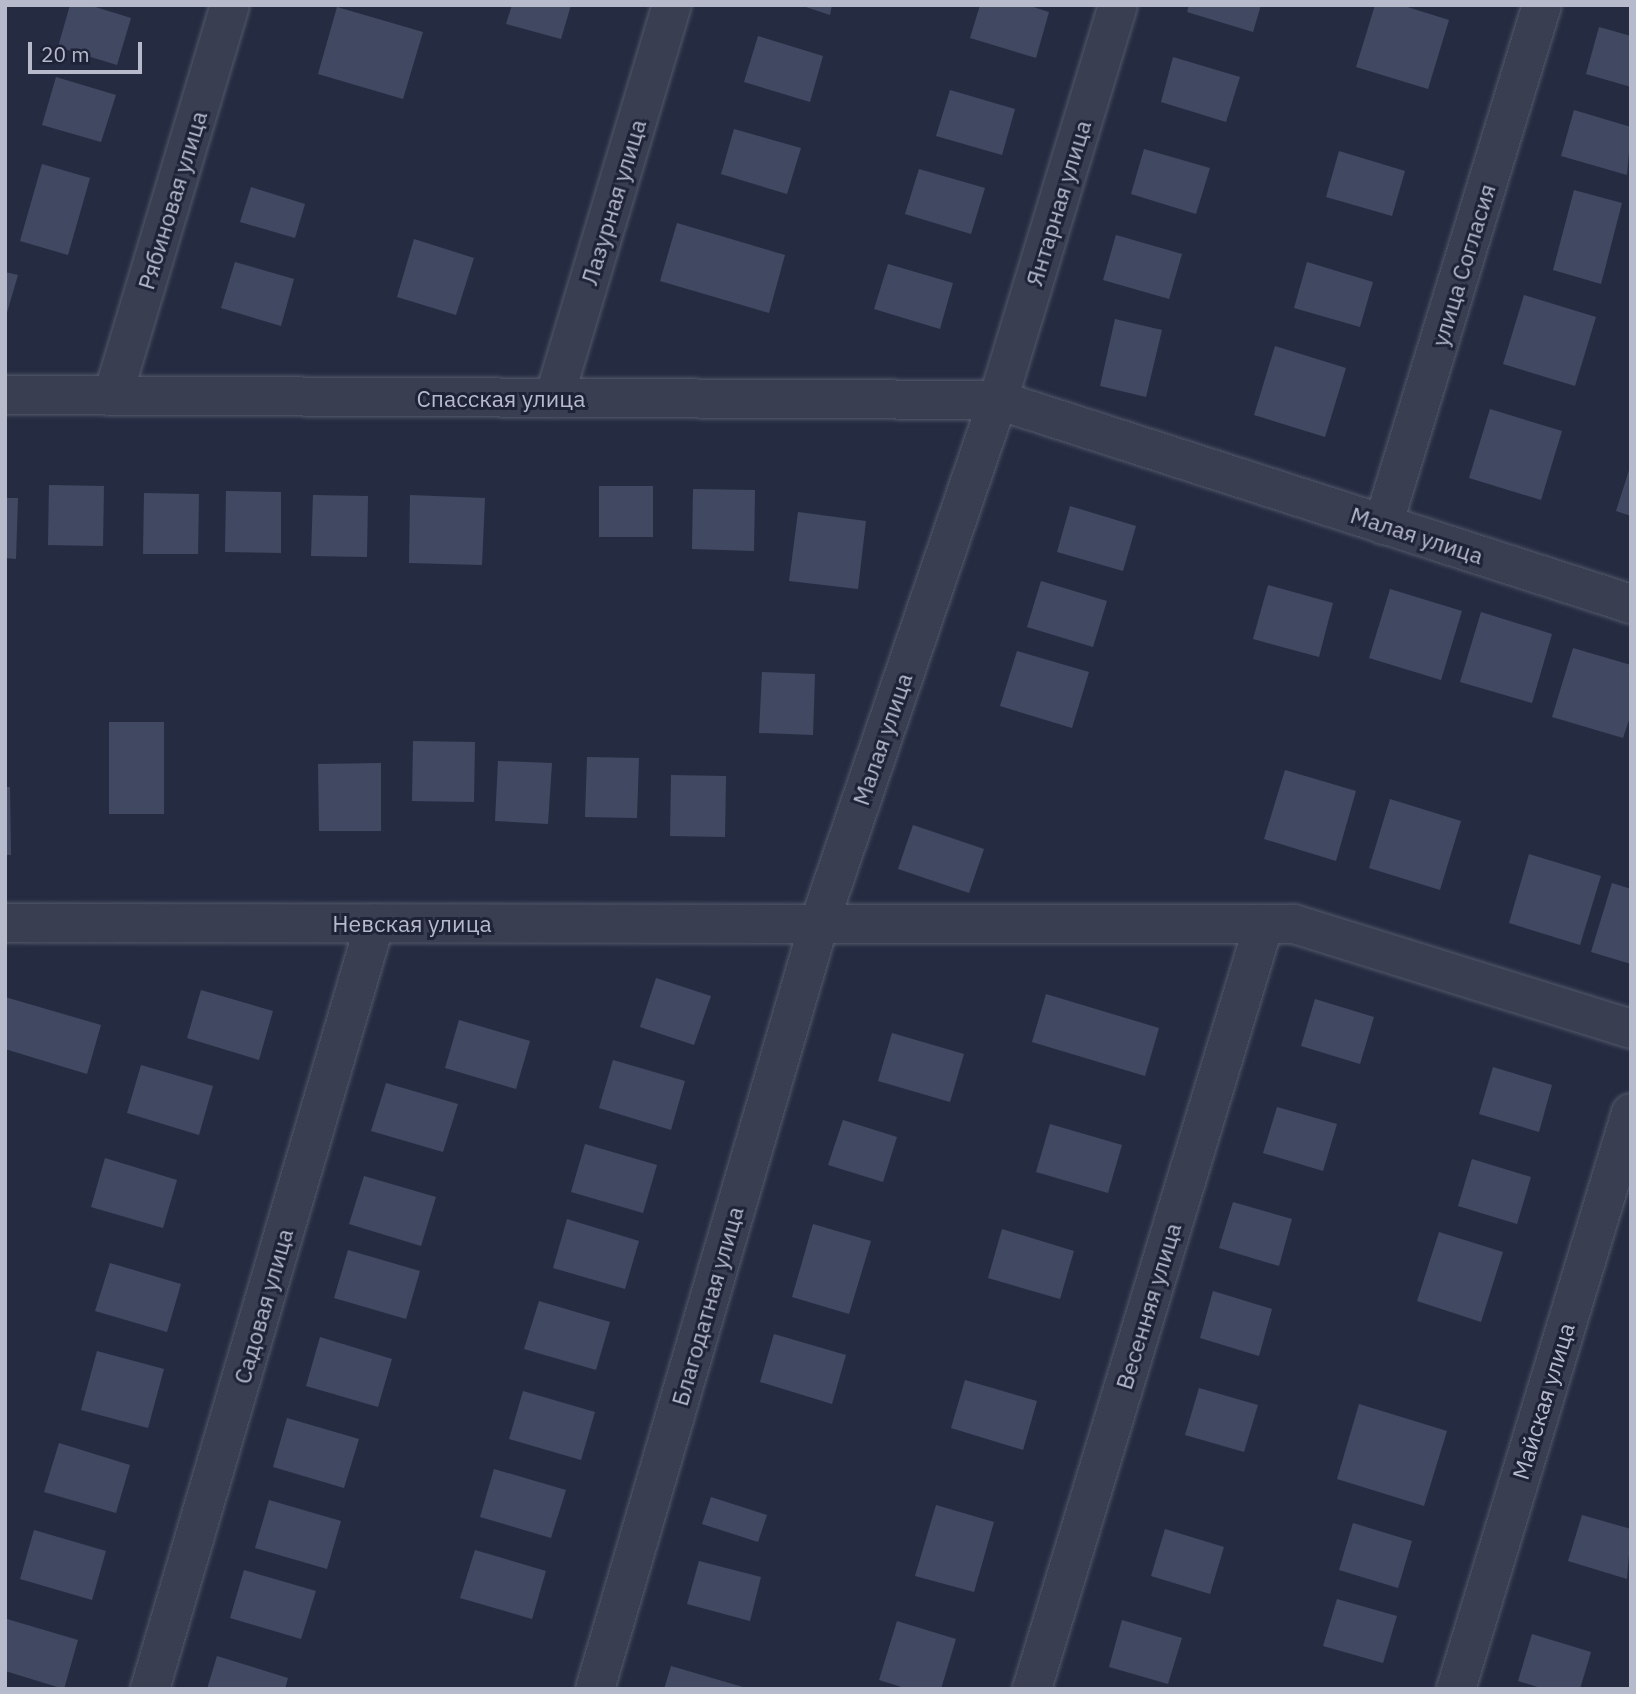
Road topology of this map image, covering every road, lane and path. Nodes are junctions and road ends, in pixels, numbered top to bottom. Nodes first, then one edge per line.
1 (230, 5) edge
2 (671, 5) edge
3 (1118, 5) edge
4 (1542, 5) edge
5 (5, 395) edge
6 (114, 396) junction
7 (554, 398) junction
8 (998, 400) junction
9 (1383, 525) junction
10 (1631, 604) edge
11 (5, 923) edge
12 (375, 923) junction
13 (819, 923) junction
14 (1264, 924) junction
15 (1631, 1029) edge
16 (1631, 1113) edge
17 (150, 1689) edge
18 (595, 1689) edge
19 (1032, 1689) edge
20 (1456, 1689) edge

1 - 6 street, Рябиновая улица
2 - 7 street, Лазурная улица
3 - 8 street, Янтарная улица
4 - 9 street, улица Согласия
5 - 6 street, Спасская улица
6 - 7 street, Спасская улица
7 - 8 street, Спасская улица
8 - 9 street, Малая улица
8 - 13 street, Малая улица
9 - 10 street, Малая улица
11 - 12 street, Невская улица
12 - 13 street, Невская улица
12 - 17 street, Садовая улица
13 - 14 street
13 - 18 street, Благодатная улица
14 - 15 street
14 - 19 street, Весенняя улица
16 - 20 street, Майская улица

